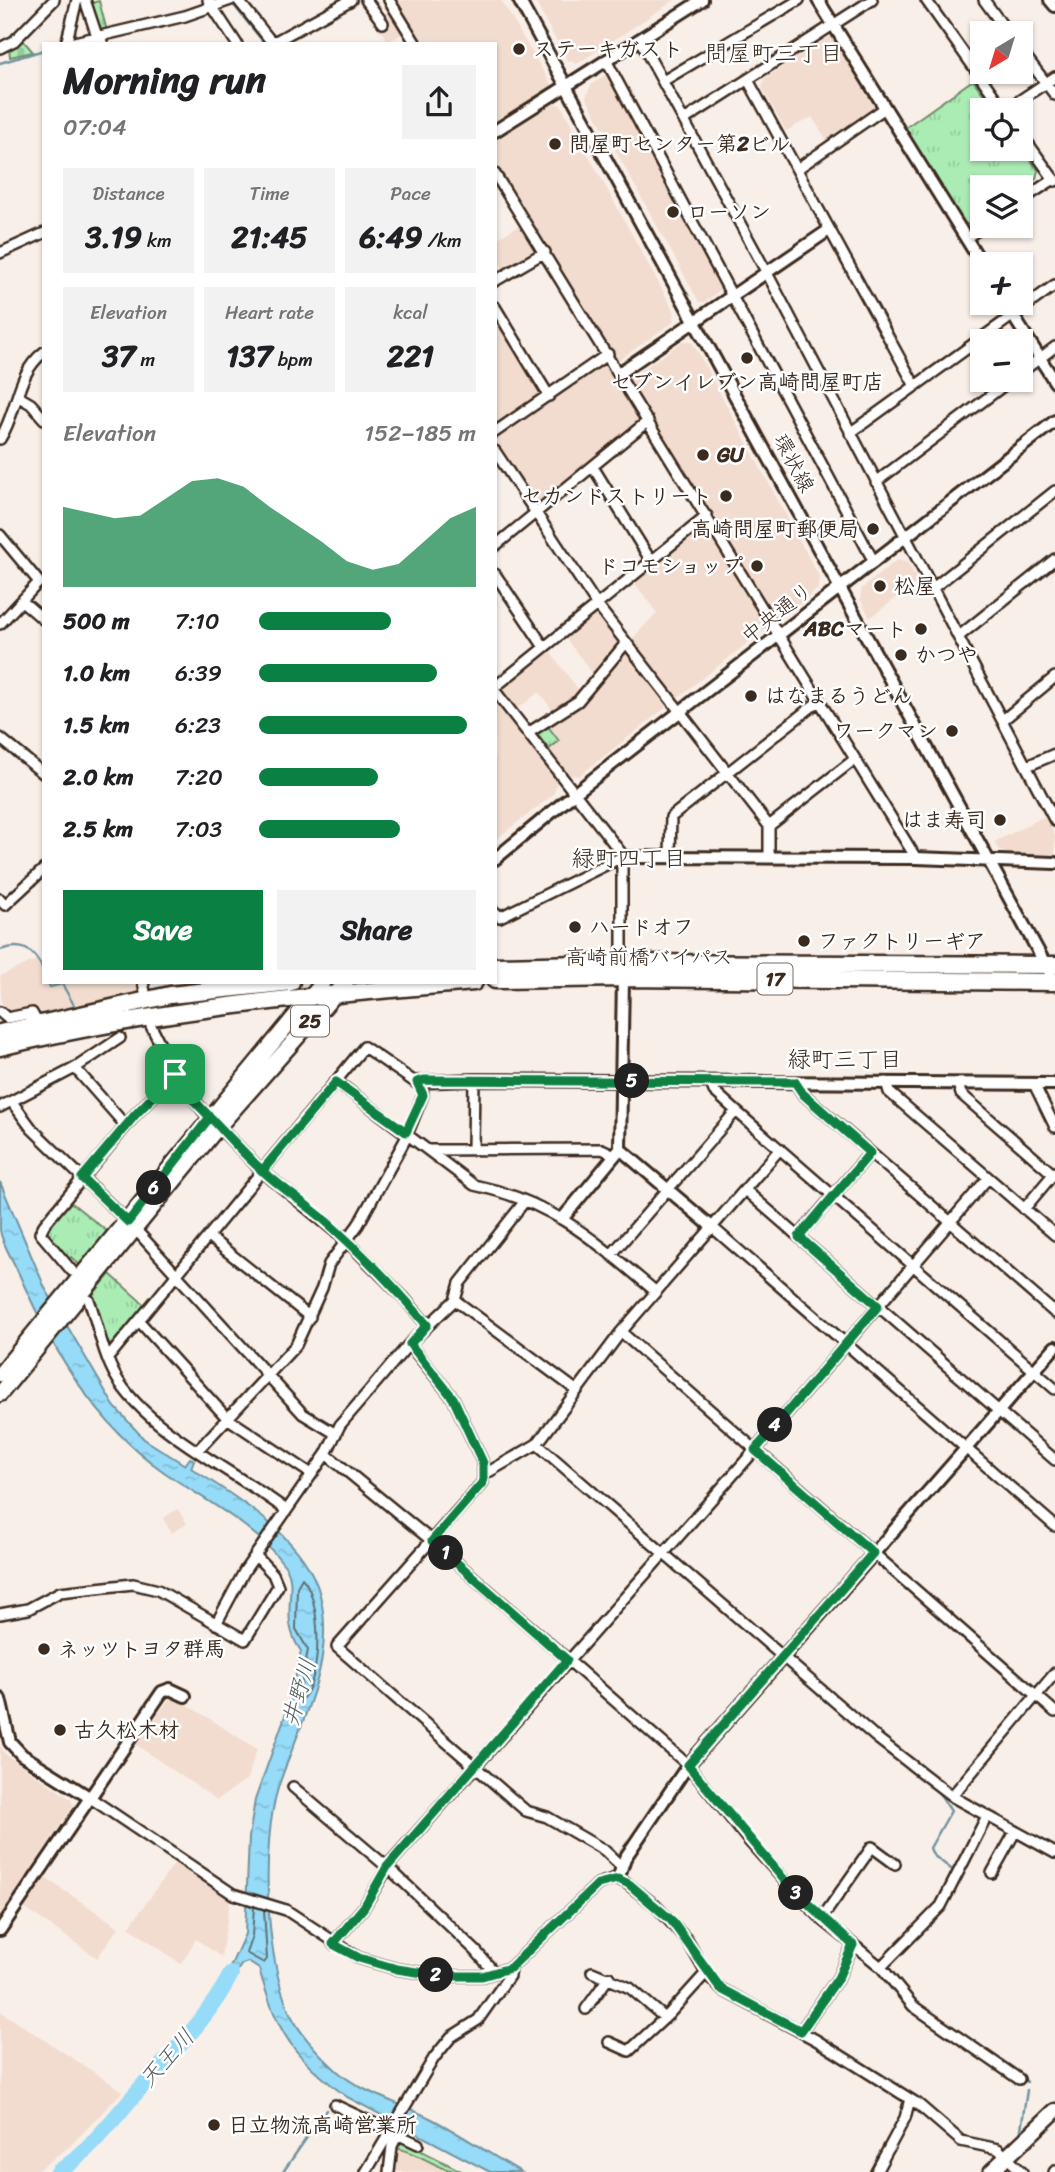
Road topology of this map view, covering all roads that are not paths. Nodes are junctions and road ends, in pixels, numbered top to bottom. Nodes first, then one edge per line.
1 (54, 0) edge
2 (77, 0) edge
3 (85, 0) edge
4 (231, 0) edge
5 (238, 0) edge
6 (351, 0) edge
7 (366, 0) edge
8 (389, 0) edge
9 (519, 0) edge
10 (702, 0) edge
11 (799, 0) edge
12 (818, 0) edge
13 (873, 0) edge
14 (926, 0) edge
15 (984, 0) edge
16 (1050, 0) edge
17 (210, 4) edge
18 (1055, 6) edge
19 (1000, 21) edge
20 (383, 23) dead end
21 (834, 24) junction
22 (101, 40) edge
23 (640, 40) junction
24 (66, 42) edge
25 (84, 42) edge
26 (236, 42) edge
27 (415, 42) edge
28 (0, 48) edge
29 (606, 60) junction
30 (1033, 66) edge
31 (1055, 77) edge
32 (748, 80) junction
33 (663, 81) junction
34 (1046, 83) junction
35 (568, 85) junction
36 (1055, 96) edge
37 (995, 98) edge
38 (1023, 98) edge
39 (885, 108) junction
40 (684, 120) junction
41 (497, 130) edge
42 (1033, 150) edge
43 (797, 169) junction
44 (497, 177) edge
45 (1054, 180) edge
46 (1033, 193) edge
47 (829, 230) junction
48 (42, 234) edge
49 (970, 235) edge
50 (966, 238) junction
51 (545, 252) junction
52 (975, 252) edge
53 (0, 253) edge
54 (767, 273) junction
55 (497, 280) edge
56 (1055, 285) edge
57 (733, 295) junction
58 (497, 310) edge
59 (1013, 316) junction
60 (695, 320) junction
61 (1055, 347) edge
62 (42, 354) edge
63 (608, 355) junction
64 (1040, 358) junction
65 (1033, 363) edge
66 (618, 373) junction
67 (1055, 382) edge
68 (915, 386) junction
69 (996, 392) edge
70 (549, 396) junction
71 (19, 397) junction
72 (42, 416) edge
73 (648, 421) junction
74 (1055, 421) edge
75 (497, 431) edge
76 (850, 433) junction
77 (0, 439) edge
78 (497, 454) edge
79 (593, 467) junction
80 (876, 482) junction
81 (1055, 491) edge
82 (536, 513) junction
83 (707, 516) junction
84 (0, 535) edge
85 (905, 538) junction
86 (497, 544) edge
87 (1055, 559) edge
88 (651, 561) junction
89 (874, 562) junction
90 (497, 577) edge
91 (42, 580) edge
92 (840, 588) junction
93 (933, 589) junction
94 (22, 601) junction
95 (597, 605) junction
96 (42, 618) edge
97 (0, 624) edge
98 (780, 636) junction
99 (958, 638) junction
100 (626, 643) junction
101 (544, 647) junction
102 (1055, 677) edge
103 (497, 687) edge
104 (497, 692) edge
105 (819, 701) junction
106 (681, 713) junction
107 (1003, 720) junction
108 (528, 733) junction
109 (0, 738) edge
110 (1055, 754) edge
111 (855, 759) junction
112 (1027, 766) junction
113 (42, 767) edge
114 (727, 774) junction
115 (575, 793) junction
116 (1055, 821) edge
117 (769, 826) junction
118 (522, 835) junction
119 (497, 850) edge
120 (670, 856) junction
121 (497, 857) edge
122 (622, 857) junction
123 (769, 857) junction
124 (916, 858) junction
125 (992, 861) junction
126 (1055, 863) edge
127 (42, 871) edge
128 (0, 899) edge
129 (497, 914) edge
130 (1050, 965) edge
131 (497, 966) edge
132 (622, 970) junction
133 (497, 980) edge
134 (1055, 982) edge
135 (143, 984) edge
136 (244, 984) edge
137 (404, 984) edge
138 (197, 986) edge
139 (335, 986) edge
140 (310, 996) junction
141 (281, 999) junction
142 (148, 1008) junction
143 (0, 1012) edge
144 (293, 1017) junction
145 (38, 1024) junction
146 (0, 1033) edge
147 (120, 1038) dead end
148 (0, 1047) edge
149 (75, 1068) junction
150 (175, 1074) junction
151 (474, 1080) junction
152 (621, 1081) junction
153 (710, 1081) junction
154 (336, 1082) junction
155 (417, 1082) junction
156 (795, 1082) junction
157 (886, 1082) junction
158 (958, 1083) junction
159 (1034, 1084) junction
160 (1055, 1084) edge
161 (12, 1102) junction
162 (0, 1107) edge
163 (736, 1111) junction
164 (214, 1121) junction
165 (126, 1126) junction
166 (1055, 1127) edge
167 (406, 1132) junction
168 (473, 1148) junction
169 (780, 1149) junction
170 (430, 1150) junction
171 (618, 1152) junction
172 (870, 1153) junction
173 (262, 1171) junction
174 (1054, 1173) edge
175 (82, 1178) junction
176 (988, 1178) junction
177 (668, 1189) junction
178 (745, 1190) junction
179 (834, 1196) junction
180 (525, 1201) junction
181 (1024, 1209) junction
182 (563, 1217) junction
183 (950, 1222) junction
184 (132, 1226) junction
185 (712, 1227) junction
186 (1055, 1236) edge
187 (209, 1237) junction
188 (799, 1237) junction
189 (348, 1242) junction
190 (611, 1255) junction
191 (914, 1265) junction
192 (72, 1271) dead end
193 (177, 1275) junction
194 (656, 1291) junction
195 (89, 1300) dead end
196 (455, 1300) junction
197 (878, 1306) junction
198 (1055, 1313) edge
199 (310, 1317) junction
200 (139, 1321) junction
201 (427, 1325) junction
202 (621, 1332) junction
203 (39, 1340) junction
204 (845, 1343) junction
205 (410, 1344) junction
206 (1055, 1347) edge
207 (108, 1358) junction
208 (1034, 1371) junction
209 (0, 1374) edge
210 (267, 1375) junction
211 (1055, 1389) edge
212 (576, 1390) junction
213 (0, 1394) edge
214 (998, 1411) junction
215 (228, 1418) junction
216 (336, 1434) junction
217 (537, 1444) junction
218 (965, 1448) junction
219 (198, 1450) junction
220 (755, 1450) junction
221 (326, 1454) junction
222 (1055, 1461) edge
223 (310, 1473) junction
224 (485, 1474) junction
225 (1055, 1511) edge
226 (283, 1514) junction
227 (1051, 1523) edge
228 (432, 1541) junction
229 (258, 1552) junction
230 (662, 1553) junction
231 (873, 1553) junction
232 (0, 1614) edge
233 (216, 1624) junction
234 (781, 1658) junction
235 (567, 1660) junction
236 (1055, 1673) edge
237 (1035, 1695) junction
238 (185, 1696) dead end
239 (0, 1699) edge
240 (1055, 1712) edge
241 (688, 1765) junction
242 (474, 1766) junction
243 (293, 1787) dead end
244 (952, 1796) junction
245 (89, 1797) junction
246 (986, 1818) junction
247 (1015, 1832) junction
248 (1055, 1853) edge
249 (895, 1864) dead end
250 (621, 1866) junction
251 (387, 1867) junction
252 (992, 1873) dead end
253 (618, 1879) junction
254 (822, 1918) junction
255 (0, 1930) edge
256 (333, 1944) junction
257 (853, 1945) junction
258 (881, 1967) junction
259 (510, 1968) junction
260 (494, 1972) junction
261 (593, 1972) dead end
262 (706, 1973) junction
263 (609, 1977) junction
264 (586, 2009) dead end
265 (665, 2018) junction
266 (801, 2031) junction
267 (609, 2042) dead end
268 (1019, 2079) dead end
269 (910, 2099) junction
270 (335, 2105) dead end
271 (1055, 2111) edge
272 (394, 2131) junction
273 (418, 2144) dead end
274 (1007, 2157) junction
275 (366, 2172) edge
276 (389, 2172) edge
277 (876, 2172) edge
278 (991, 2172) edge
279 (1022, 2172) edge

1 - 28 street
2 - 24 street
3 - 22 street
4 - 17 street
5 - 6 street
7 - 20 street
8 - 27 street
9 - 35 street, 環状線
10 - 23 street
11 - 33 street
12 - 21 street
13 - 21 street
14 - 37 street
15 - 19 street
16 - 18 street
17 - 22 street
17 - 26 street
21 - 32 street
21 - 39 street
22 - 25 street
23 - 29 street
23 - 33 street
29 - 35 street
29 - 57 street
30 - 34 street
31 - 34 street
32 - 40 street
32 - 43 street
33 - 40 street
34 - 36 street
34 - 38 street
35 - 41 street
35 - 60 street, 環状線
39 - 43 street
39 - 50 street
40 - 54 street
42 - 45 street
43 - 47 street
44 - 51 street
45 - 46 street
47 - 54 street
47 - 68 street
48 - 53 street
49 - 50 street
50 - 52 street
51 - 55 street
51 - 63 street
54 - 57 street
54 - 76 street
56 - 59 street
57 - 60 street
57 - 89 street
58 - 70 street
59 - 64 street
59 - 68 street
60 - 66 street
60 - 92 street, 環状線
61 - 64 street
62 - 71 street
63 - 66 street
63 - 70 street
64 - 65 street
64 - 67 street
66 - 73 street
68 - 76 street
69 - 80 street
70 - 75 street
71 - 72 street
71 - 77 street
73 - 79 street
73 - 83 street
74 - 85 street, 中央通り
76 - 80 street
78 - 82 street
79 - 82 street
79 - 88 street
80 - 85 street
81 - 93 street
82 - 86 street
82 - 95 street
83 - 88 street
83 - 98 street
84 - 91 street
85 - 89 street, 中央通り
85 - 93 street
87 - 99 street
88 - 95 street
89 - 92 street, 中央通り
90 - 101 street
91 - 94 street
92 - 98 street, 中央通り
92 - 125 street, 環状線
93 - 99 street
94 - 96 street
94 - 97 street
95 - 100 street
95 - 101 street
98 - 105 street
98 - 106 street, 中央通り
99 - 107 street
100 - 106 street
100 - 108 street
101 - 103 street
102 - 107 street
104 - 108 street
105 - 111 street
105 - 114 street
106 - 114 street
106 - 115 street, 中央通り
107 - 112 street
108 - 115 street
109 - 113 street
110 - 112 street
111 - 117 street
111 - 124 street
112 - 116 street
114 - 117 street
114 - 120 street
115 - 118 street, 中央通り
115 - 122 street
117 - 123 street
118 - 119 street, 中央通り
118 - 121 street, 中央通り
120 - 122 street
120 - 123 street
122 - 129 street
122 - 132 street
123 - 124 street
124 - 125 street
125 - 126 street
125 - 130 street, 環状線
127 - 128 street
130 - 132 highway, 高崎前橋バイパス / 17
130 - 134 street, 環状線
131 - 132 highway, 高崎前橋バイパス / 17
132 - 133 highway, 高崎前橋バイパス / 17
132 - 134 highway, 高崎前橋バイパス / 17
132 - 152 street
135 - 142 street
136 - 138 highway
137 - 139 highway
138 - 142 highway
139 - 140 highway
139 - 164 main road, 25
140 - 141 highway
140 - 144 main road, 25
141 - 142 highway
141 - 144 main road
142 - 145 highway
142 - 148 highway
142 - 150 street
143 - 145 street
144 - 164 main road, 25
145 - 146 highway
147 - 149 street
149 - 161 street
149 - 165 street
150 - 164 street
150 - 165 street
151 - 152 street
151 - 155 street
151 - 168 street
152 - 153 street
152 - 171 street
153 - 156 street
153 - 163 street
154 - 155 street
154 - 167 street
154 - 173 street
155 - 167 street
156 - 157 street
156 - 172 street
157 - 158 street
157 - 176 street
158 - 159 street
158 - 174 street
159 - 160 street
159 - 166 street
161 - 162 street
161 - 175 street
163 - 169 street
163 - 177 street
164 - 173 street
164 - 184 main road, 25
165 - 175 street
167 - 170 street
167 - 189 street
168 - 170 street
168 - 171 street
169 - 178 street
169 - 179 street
170 - 180 street
171 - 177 street
171 - 182 street
172 - 179 street
172 - 183 street
173 - 187 street
173 - 189 street
174 - 181 street
175 - 184 street
175 - 192 street
176 - 181 street
176 - 183 street
177 - 185 street
177 - 190 street
178 - 185 street
178 - 188 street
179 - 188 street
179 - 191 street
180 - 182 street
180 - 196 street
181 - 186 street
182 - 190 street
183 - 191 street
183 - 198 street
184 - 193 street
184 - 203 main road, 25
185 - 194 street
185 - 204 street
187 - 193 street
187 - 199 street
188 - 197 street
189 - 199 street
189 - 201 street
190 - 194 street
191 - 197 street
191 - 208 street
193 - 200 street
193 - 210 street
194 - 202 street
195 - 207 street
196 - 201 street
196 - 212 street
197 - 204 street
197 - 214 street
199 - 210 street
200 - 207 street
200 - 215 street
201 - 205 street
202 - 212 street
202 - 220 street
203 - 209 main road, 25
203 - 213 main road, 25
204 - 218 street
204 - 220 street
205 - 216 street
205 - 224 street
206 - 208 street
207 - 219 street
208 - 211 street
208 - 214 street
210 - 215 street
210 - 216 street
212 - 217 street
214 - 218 street
214 - 222 street
215 - 219 street
215 - 223 street
216 - 221 street
217 - 224 street
217 - 230 street
218 - 227 street
218 - 231 street
219 - 226 street
220 - 230 street
220 - 231 street
221 - 223 street
221 - 228 street
223 - 226 street
224 - 228 street
225 - 227 street
226 - 229 street
228 - 235 street
228 - 242 street
229 - 233 street
229 - 233 street
230 - 234 street
230 - 235 street
231 - 234 street
231 - 237 street
232 - 233 street
234 - 241 street
234 - 244 street
235 - 241 street
235 - 242 street
236 - 237 street
237 - 240 street
237 - 244 street
238 - 245 street
239 - 245 street
241 - 250 street
241 - 254 street
242 - 250 street
242 - 251 street
243 - 251 street
244 - 246 street
245 - 255 street
245 - 256 street
246 - 247 street
246 - 258 street
247 - 248 street
247 - 252 street
249 - 254 street
250 - 253 street
251 - 256 street
251 - 260 street
253 - 259 street
253 - 262 street
254 - 257 street
256 - 260 street
257 - 258 street
257 - 266 street
258 - 268 street
259 - 260 street
259 - 272 street
261 - 263 street
262 - 265 street
262 - 266 street
263 - 264 street
263 - 265 street
265 - 267 street
266 - 269 street
269 - 274 street
269 - 277 street
270 - 272 street
271 - 274 main road
272 - 273 street
272 - 275 street
272 - 276 street
274 - 278 main road
274 - 279 street

